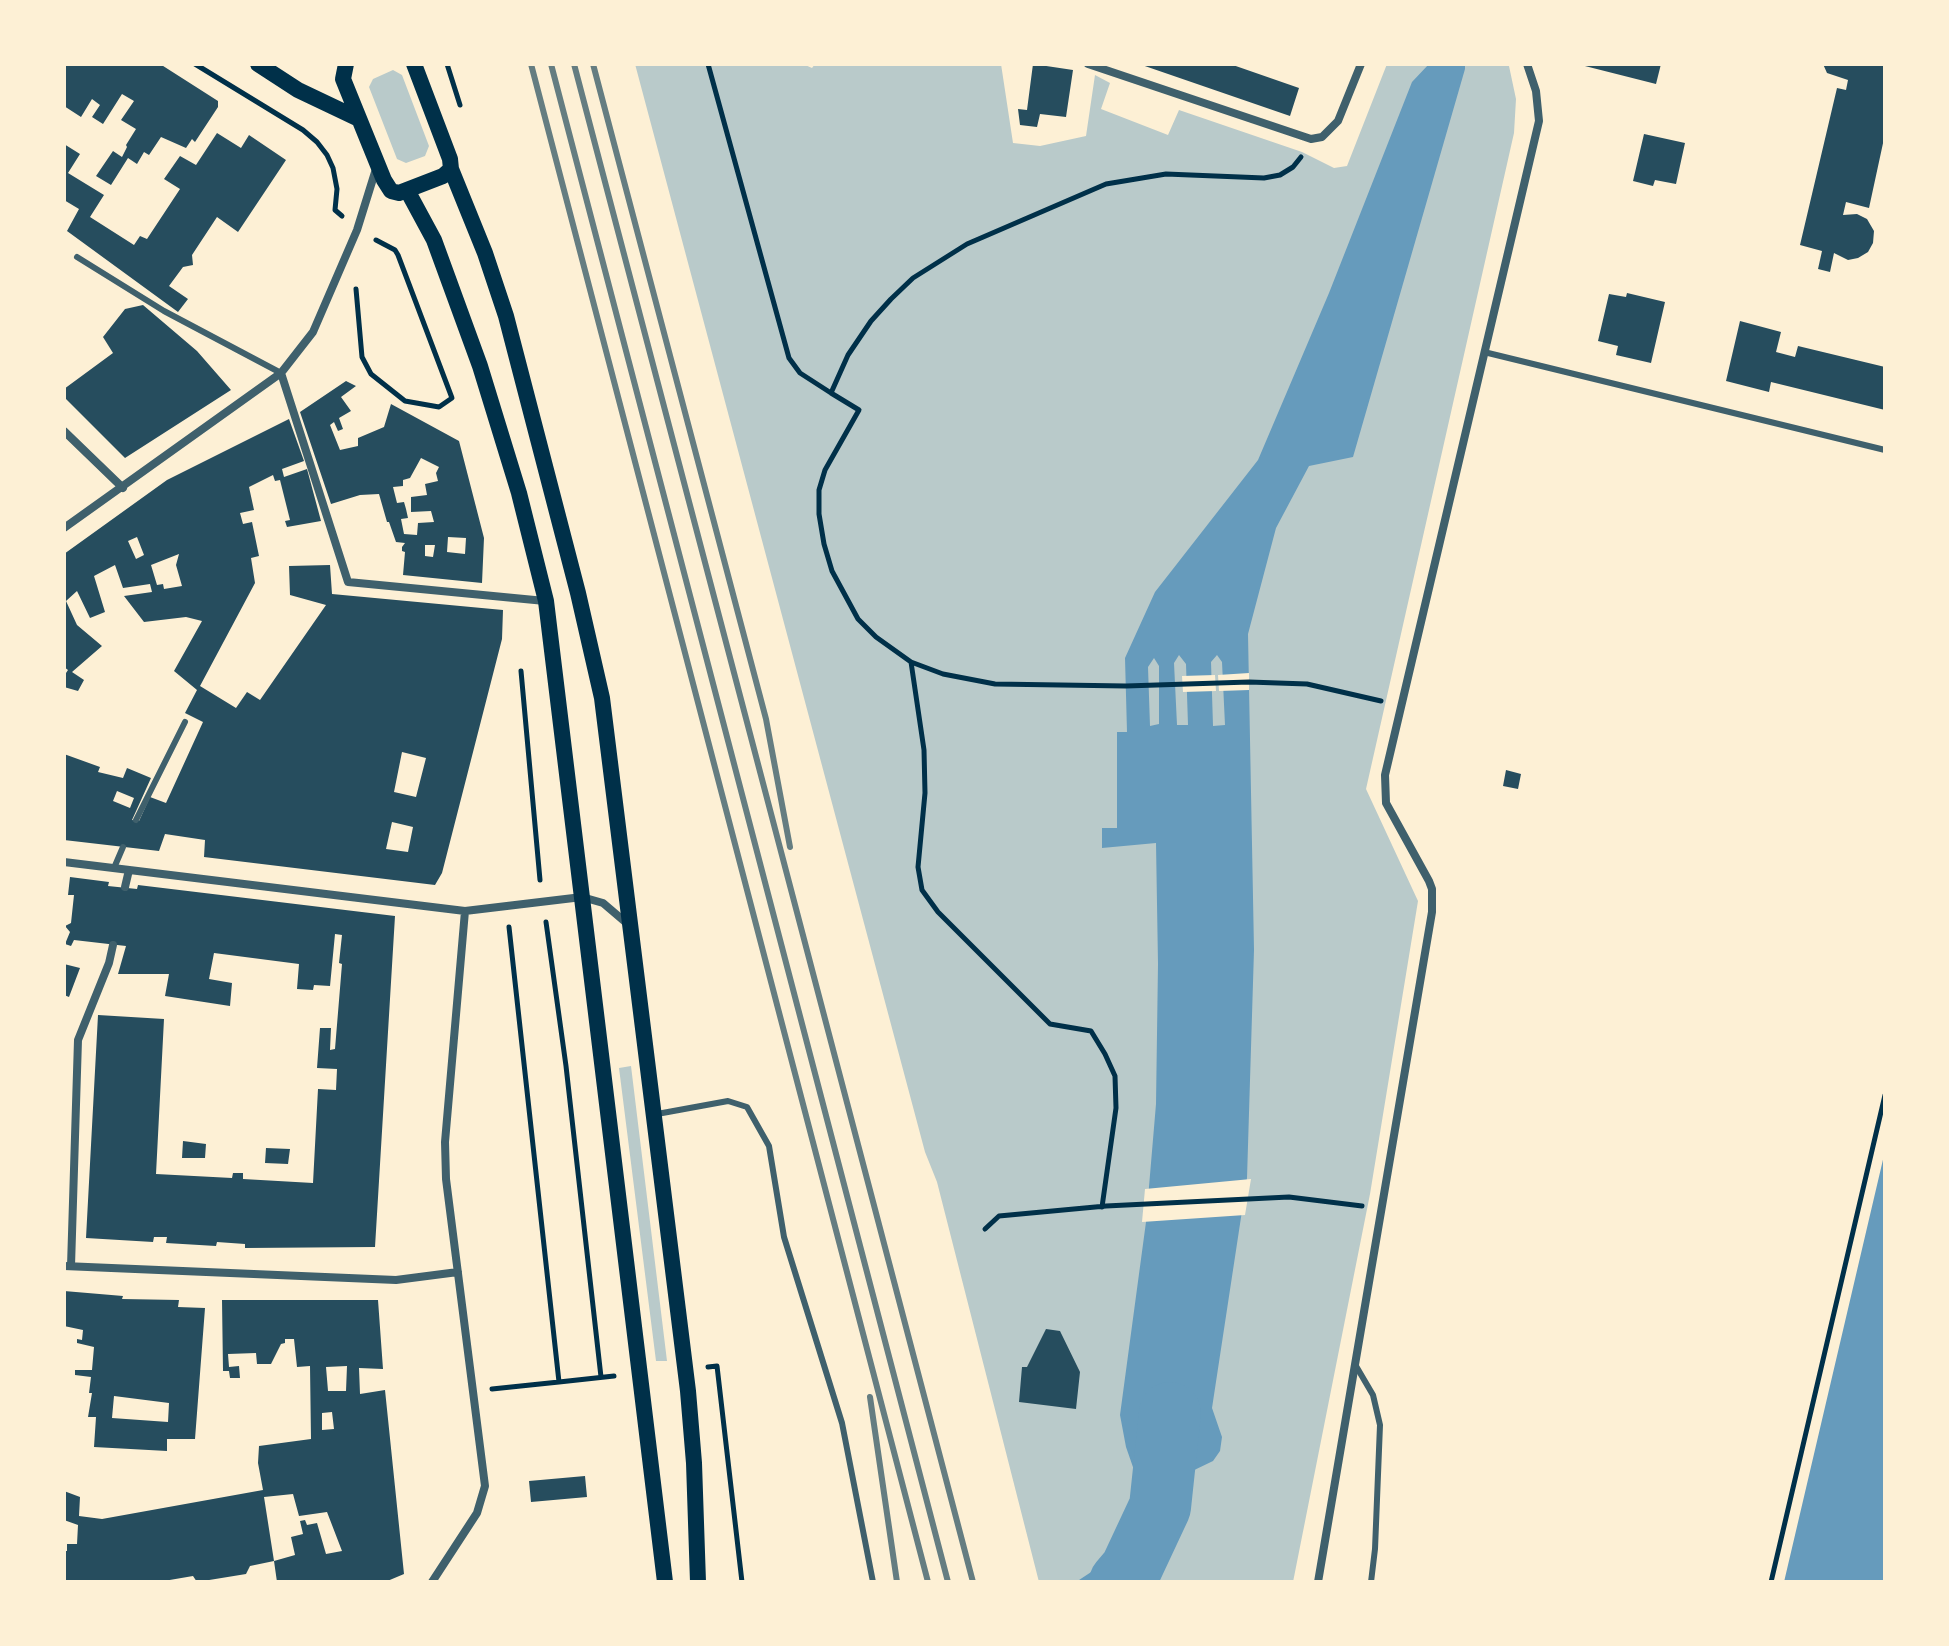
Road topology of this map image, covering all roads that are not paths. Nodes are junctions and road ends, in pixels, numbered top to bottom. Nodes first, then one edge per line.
1 (258, 64) edge
2 (346, 64) edge
3 (414, 64) edge
4 (1088, 64) edge
5 (1361, 64) edge
6 (1527, 64) edge
7 (359, 119) junction
8 (377, 164) junction
9 (451, 169) junction
10 (407, 190) junction
11 (77, 257) dead end
12 (1484, 352) junction
13 (281, 373) junction
14 (64, 431) edge
15 (1885, 450) edge
16 (123, 488) junction
17 (64, 528) edge
18 (546, 601) junction
19 (185, 722) dead end
20 (136, 820) dead end
21 (123, 847) dead end
22 (64, 862) edge
23 (114, 868) junction
24 (129, 870) junction
25 (125, 887) dead end
26 (582, 897) junction
27 (465, 911) junction
28 (631, 927) junction
29 (113, 945) dead end
30 (653, 1114) junction
31 (67, 1266) edge
32 (458, 1272) junction
33 (1356, 1366) junction
34 (697, 1536) junction
35 (432, 1582) edge
36 (663, 1582) edge
37 (698, 1582) edge
38 (704, 1582) edge
39 (873, 1582) edge
40 (1318, 1582) edge
41 (1371, 1582) edge

1 - 7 main road
2 - 7 main road
3 - 9 main road
4 - 5 street
6 - 12 street
7 - 8 main road
8 - 10 main road
8 - 13 street
9 - 10 main road
9 - 28 main road
10 - 18 main road
11 - 13 lane
12 - 15 lane
12 - 33 street
13 - 16 street
13 - 18 street
14 - 16 street
16 - 17 street
18 - 26 main road
19 - 20 lane
21 - 23 lane
22 - 23 street
23 - 24 street
24 - 25 street
24 - 27 street
26 - 27 street
26 - 28 street
26 - 36 main road
27 - 32 street
28 - 30 main road
29 - 31 street
30 - 34 main road
30 - 39 lane
31 - 32 street
32 - 35 street
33 - 40 street
33 - 41 lane
34 - 37 main road
34 - 38 main road

